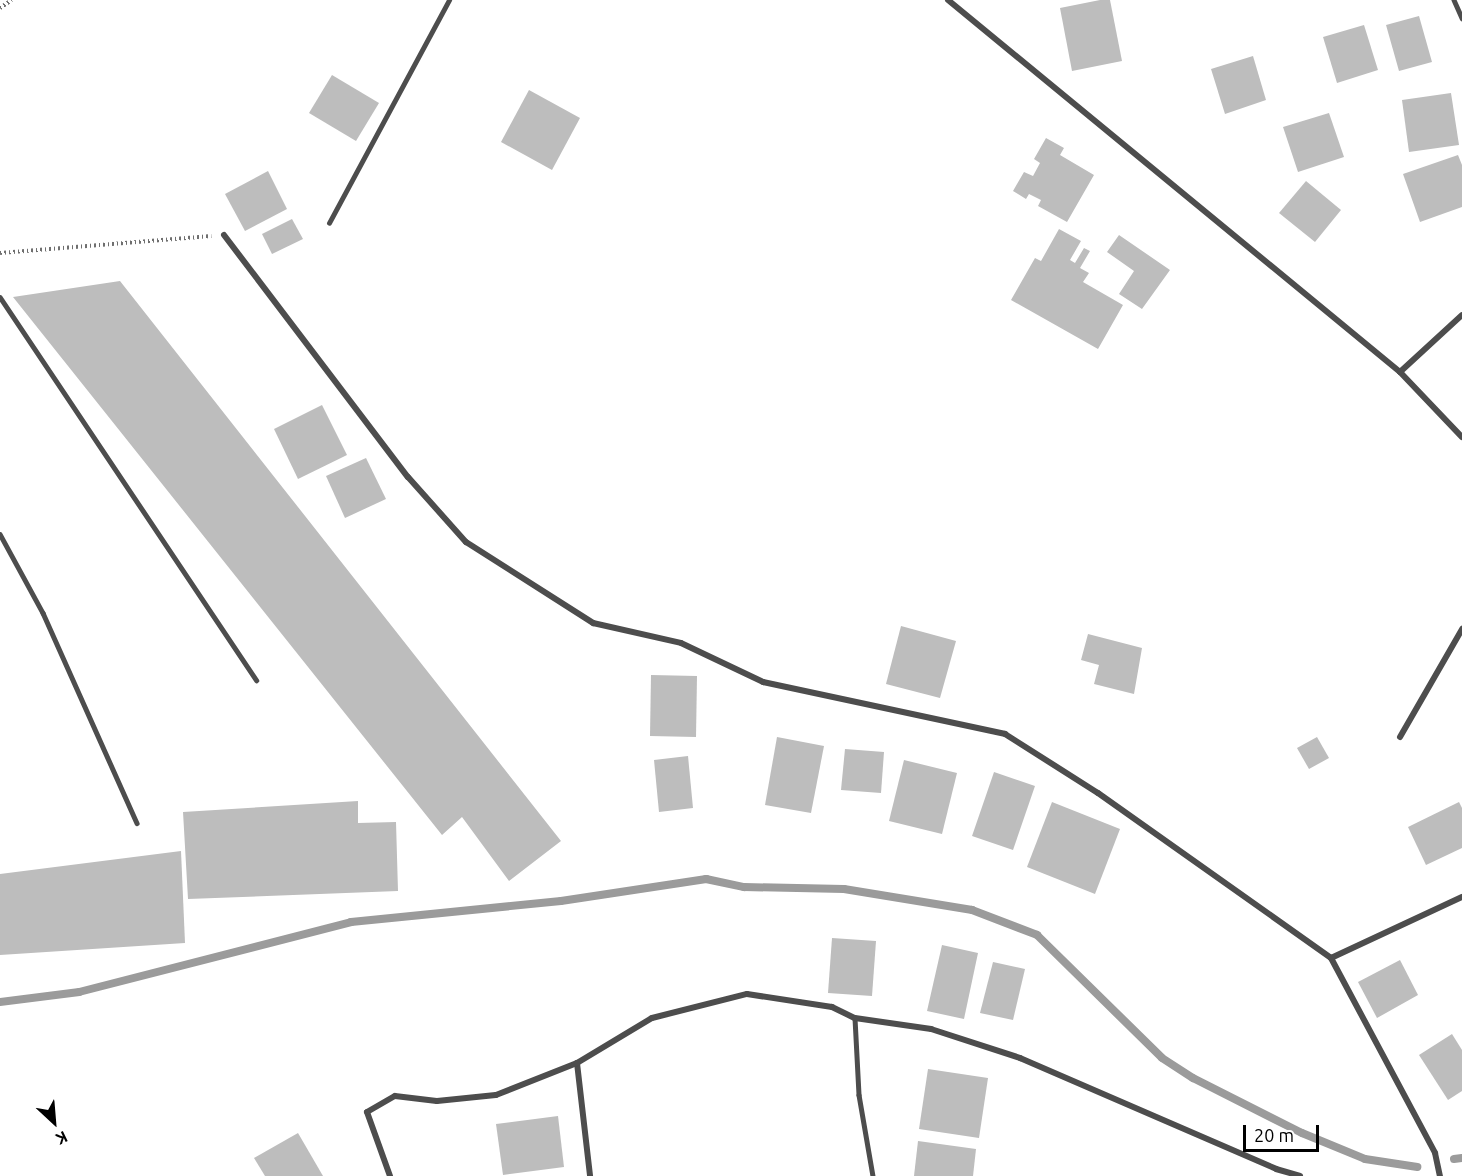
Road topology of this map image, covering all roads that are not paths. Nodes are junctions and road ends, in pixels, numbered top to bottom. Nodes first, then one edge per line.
1 (449, 0) edge
2 (948, 0) edge
3 (1454, 0) edge
4 (1460, 8) edge
5 (1462, 18) edge
6 (329, 223) dead end
7 (224, 235) road end
8 (0, 297) edge
9 (1462, 315) edge
10 (1400, 372) junction
11 (1462, 436) edge
12 (0, 534) edge
13 (1462, 629) edge
14 (256, 680) dead end
15 (1400, 737) dead end
16 (138, 823) dead end
17 (1462, 897) edge
18 (1331, 958) junction
19 (855, 1018) junction
20 (577, 1063) junction
21 (390, 1176) edge
22 (590, 1176) edge
23 (873, 1176) edge
24 (1300, 1176) edge
25 (1440, 1176) edge

1 - 6 lane
2 - 10 street
3 - 4 lane
4 - 5 lane
7 - 18 street
8 - 14 lane
9 - 10 street
10 - 11 street
12 - 16 lane
13 - 15 street
17 - 18 street
18 - 25 street
19 - 20 street
19 - 23 lane
19 - 24 street
20 - 21 street
20 - 22 street

